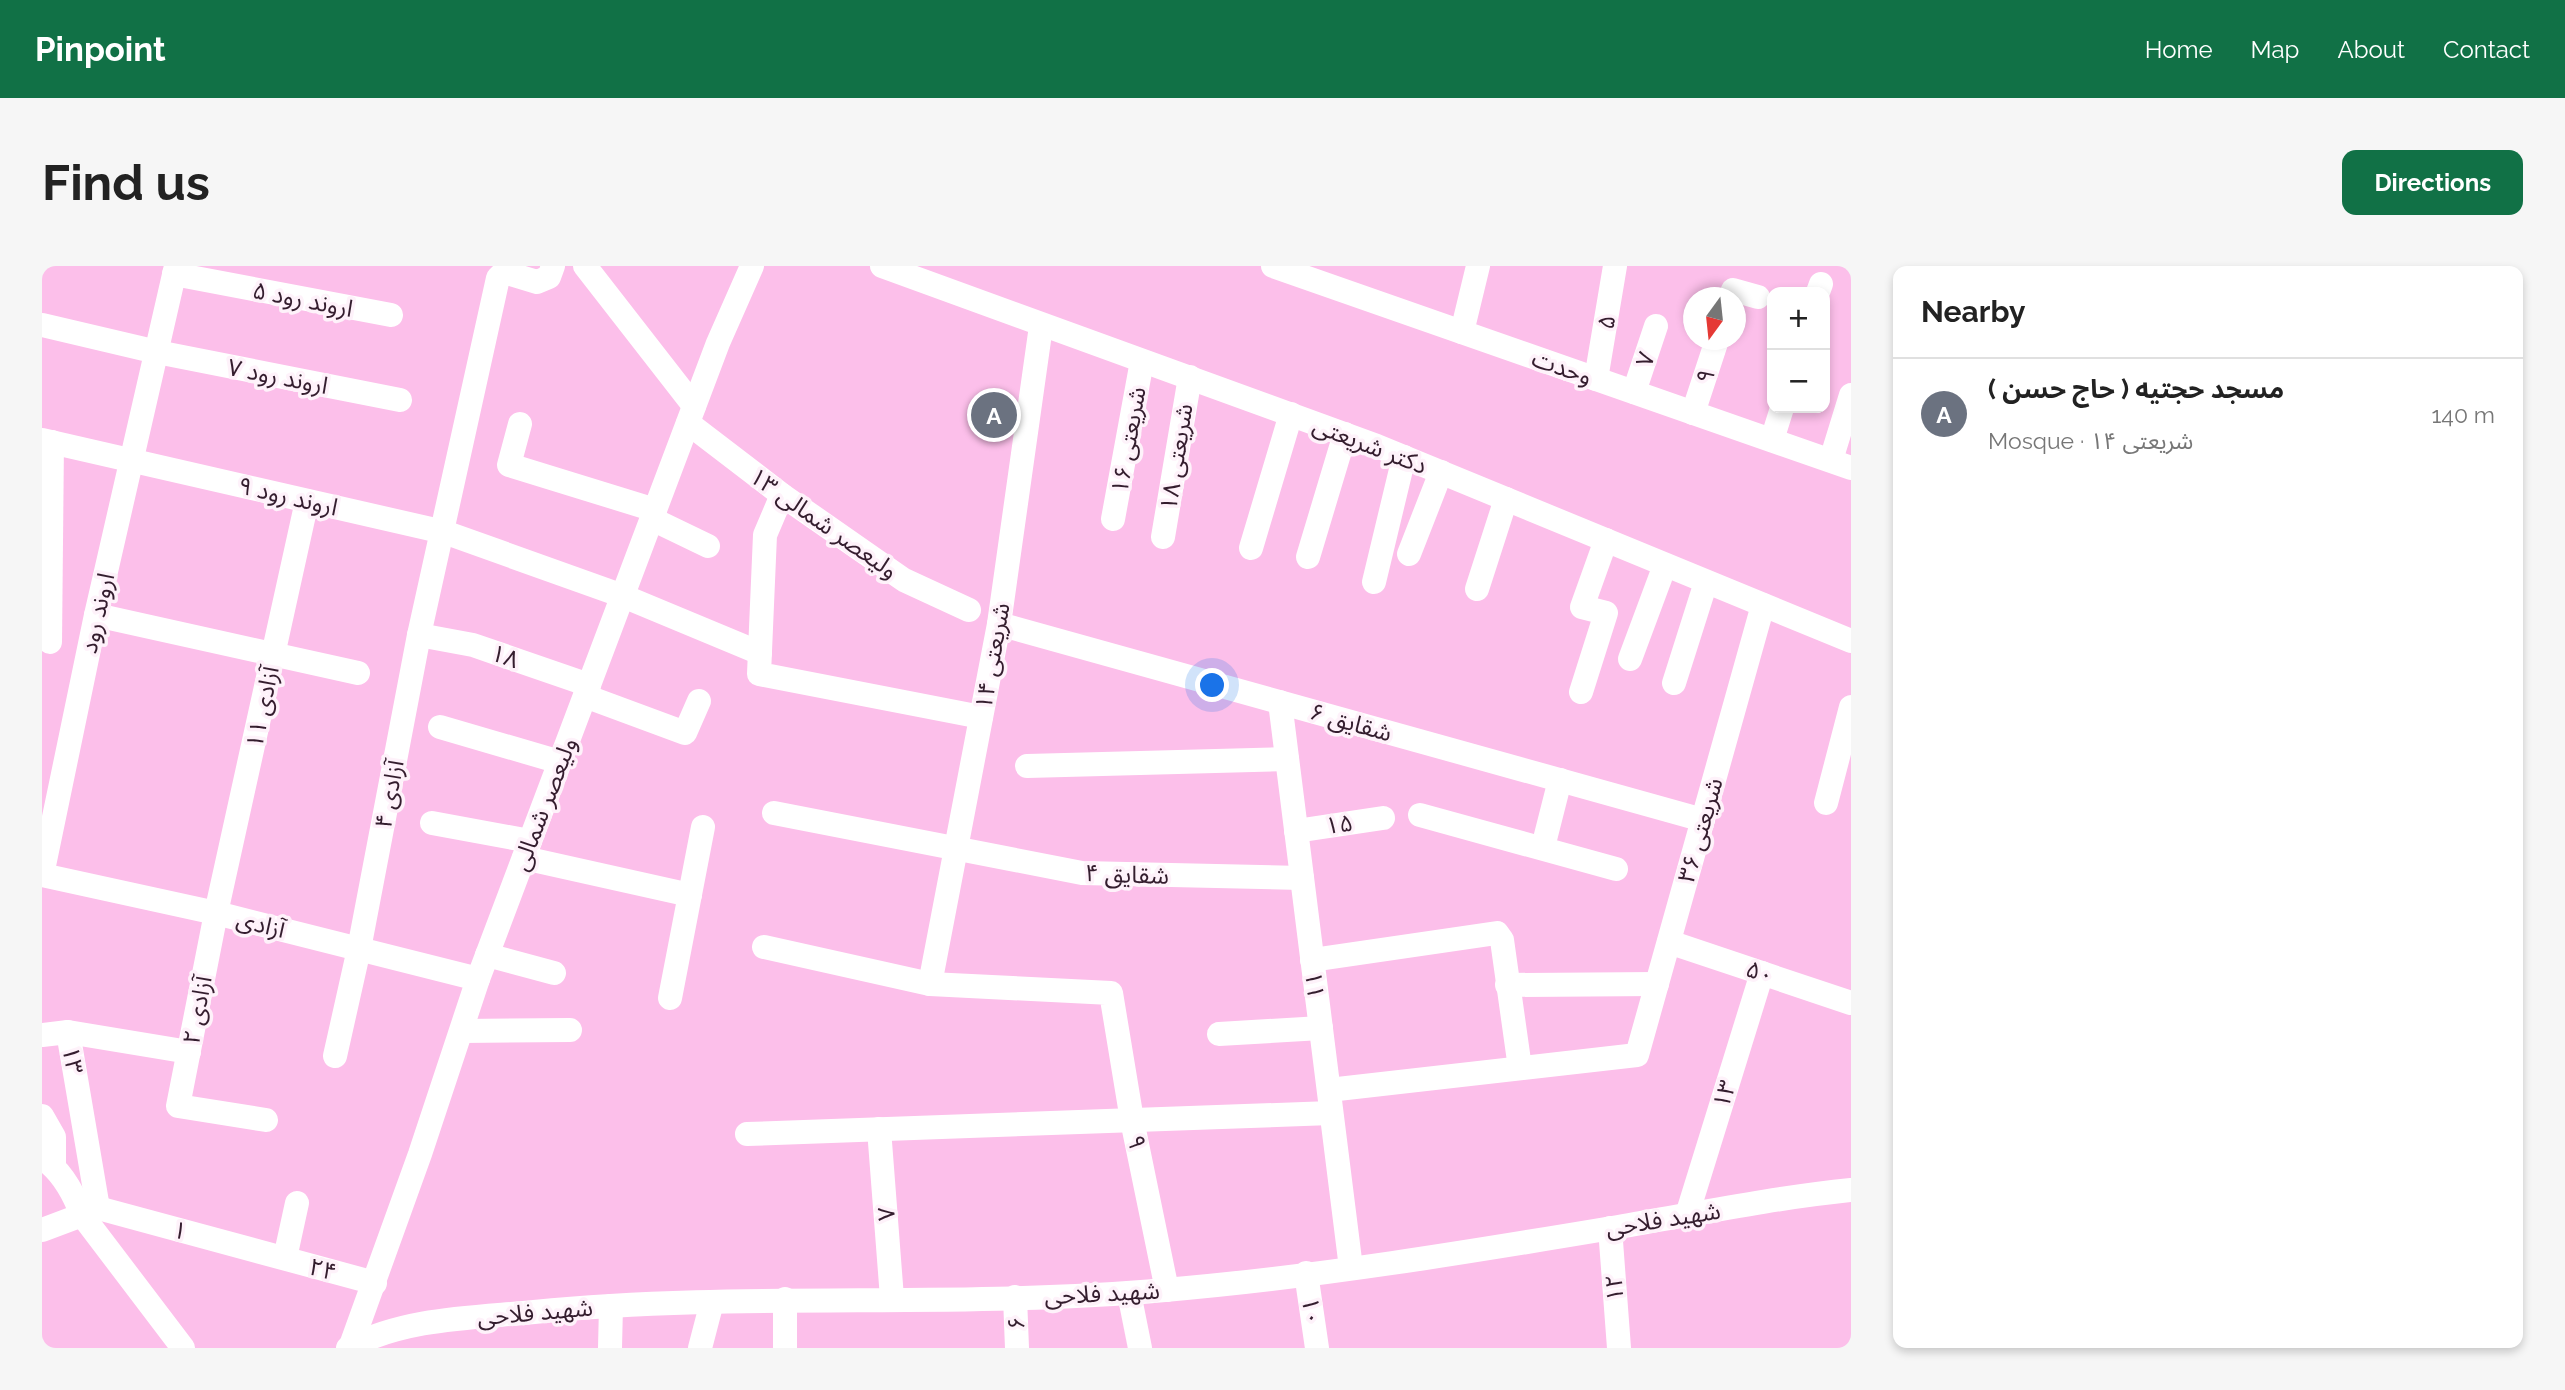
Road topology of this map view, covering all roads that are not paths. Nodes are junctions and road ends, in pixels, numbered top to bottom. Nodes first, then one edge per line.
1 (553, 266) edge
2 (584, 266) edge
3 (752, 266) edge
4 (882, 266) edge
5 (1273, 266) edge
6 (1478, 266) edge
7 (1615, 266) edge
8 (175, 270) edge
9 (1746, 294) edge
10 (1758, 297) dead end
11 (391, 315) dead end
12 (42, 325) edge
13 (1041, 326) junction
14 (1656, 326) dead end
15 (1462, 332) junction
16 (1714, 350) edge
17 (157, 352) junction
18 (1142, 361) junction
19 (1189, 377) junction
20 (1596, 379) junction
21 (1634, 392) junction
22 (1851, 395) edge
23 (400, 400) dead end
24 (1693, 412) junction
25 (1780, 413) edge
26 (1291, 414) junction
27 (691, 415) junction
28 (520, 424) dead end
29 (1345, 435) junction
30 (1772, 440) junction
31 (47, 441) edge
32 (1404, 457) junction
33 (132, 460) junction
34 (1841, 464) edge
35 (1441, 472) junction
36 (782, 495) junction
37 (1506, 499) junction
38 (307, 500) junction
39 (654, 515) junction
40 (1113, 519) dead end
41 (444, 532) junction
42 (1163, 537) dead end
43 (1606, 540) junction
44 (708, 546) dead end
45 (1251, 548) dead end
46 (1409, 554) dead end
47 (1308, 557) dead end
48 (1665, 565) junction
49 (1374, 582) dead end
50 (1706, 582) junction
51 (1477, 589) dead end
52 (623, 596) junction
53 (1763, 605) junction
54 (969, 610) dead end
55 (96, 615) junction
56 (999, 624) junction
57 (419, 635) junction
58 (1851, 641) edge
59 (50, 642) dead end
60 (274, 653) junction
61 (760, 653) junction
62 (1630, 659) dead end
63 (358, 673) dead end
64 (1674, 683) dead end
65 (587, 690) junction
66 (1581, 692) dead end
67 (699, 701) dead end
68 (1280, 702) junction
69 (1851, 707) edge
70 (981, 717) junction
71 (440, 727) dead end
72 (1287, 759) junction
73 (560, 762) junction
74 (1027, 766) dead end
75 (1560, 780) junction
76 (1826, 803) dead end
77 (774, 813) dead end
78 (1420, 815) dead end
79 (1383, 818) dead end
80 (1703, 820) junction
81 (432, 823) dead end
82 (703, 827) dead end
83 (1296, 831) junction
84 (1543, 847) junction
85 (527, 849) junction
86 (955, 851) junction
87 (1616, 869) dead end
88 (42, 875) edge
89 (1302, 878) junction
90 (690, 895) junction
91 (216, 913) junction
92 (1669, 942) junction
93 (764, 947) dead end
94 (359, 949) junction
95 (487, 955) junction
96 (1312, 960) junction
97 (554, 973) dead end
98 (1762, 973) junction
99 (478, 979) junction
100 (930, 984) junction
101 (1657, 984) junction
102 (1507, 985) junction
103 (670, 998) dead end
104 (1851, 1003) edge
105 (1321, 1028) junction
106 (570, 1030) dead end
107 (462, 1031) junction
108 (68, 1032) junction
109 (1219, 1034) dead end
110 (42, 1035) edge
111 (189, 1052) junction
112 (335, 1056) dead end
113 (1520, 1068) junction
114 (1330, 1102) junction
115 (42, 1116) edge
116 (266, 1120) dead end
117 (1132, 1120) junction
118 (879, 1129) junction
119 (747, 1134) dead end
120 (48, 1161) edge
121 (1851, 1190) edge
122 (297, 1203) dead end
123 (85, 1208) junction
124 (1687, 1215) junction
125 (1610, 1228) junction
126 (42, 1230) edge
127 (285, 1258) junction
128 (1351, 1268) junction
129 (1307, 1273) junction
130 (375, 1283) junction
131 (1167, 1290) junction
132 (1129, 1293) junction
133 (1015, 1297) junction
134 (892, 1298) junction
135 (785, 1299) junction
136 (712, 1302) junction
137 (611, 1306) junction
138 (180, 1347) edge
139 (349, 1348) edge
140 (610, 1348) edge
141 (700, 1348) edge
142 (785, 1348) edge
143 (1017, 1348) edge
144 (1140, 1348) edge
145 (1317, 1348) edge
146 (1619, 1348) edge

1 - 41 street, آزادی ۴
2 - 27 street, ولیعصر شمالی ۱۳
3 - 27 street, ولیعصر شمالی
4 - 13 street, دکتر شریعتی
5 - 15 street, وحدت
6 - 15 street
7 - 20 street, ۵
8 - 11 street, اروند رود ۵
8 - 17 street, اروند رود
9 - 10 street
12 - 17 street, اروند رود ۷
13 - 18 street, دکتر شریعتی
13 - 56 street, شریعتی ۱۴
14 - 21 street, ۷
15 - 20 street, وحدت
16 - 24 street, ۹
17 - 23 street, اروند رود ۷
17 - 33 street, اروند رود
18 - 19 street, دکتر شریعتی
18 - 40 street, شریعتی ۱۶
19 - 26 street, دکتر شریعتی
19 - 42 street, شریعتی ۱۸
20 - 21 street, وحدت
21 - 24 street, وحدت
22 - 34 street
24 - 30 street, وحدت
25 - 30 street
26 - 29 street, دکتر شریعتی
26 - 45 street
27 - 36 street, ولیعصر شمالی ۱۳
27 - 39 street, ولیعصر شمالی
28 - 39 street
29 - 32 street, دکتر شریعتی
29 - 47 street
30 - 34 street, وحدت
31 - 33 street, اروند رود ۹
31 - 59 street
32 - 35 street, دکتر شریعتی
32 - 49 street
33 - 38 street, اروند رود ۹
33 - 55 street, اروند رود
35 - 37 street, دکتر شریعتی
35 - 46 street
36 - 54 street, ولیعصر شمالی ۱۳
36 - 61 street
37 - 43 street, دکتر شریعتی
37 - 51 street
38 - 41 street, اروند رود ۹
38 - 60 street, آزادی ۱۱
39 - 44 street
39 - 52 street, ولیعصر شمالی
41 - 52 street, اروند رود ۹
41 - 57 street, آزادی ۴
43 - 48 street, دکتر شریعتی
43 - 66 street
48 - 50 street, دکتر شریعتی
48 - 62 street
50 - 53 street, دکتر شریعتی
50 - 64 street
52 - 61 street, اروند رود ۹
52 - 65 street, ولیعصر شمالی
53 - 58 street, دکتر شریعتی
53 - 80 street, شریعتی ۳۶
55 - 60 street
55 - 88 street, اروند رود
56 - 68 street, شقایق ۶
56 - 70 street, شریعتی ۱۴
57 - 65 street, ۱۸
57 - 94 street, آزادی ۴
60 - 63 street
60 - 91 street, آزادی ۱۱
61 - 70 street
65 - 67 street, ۱۸
65 - 73 street, ولیعصر شمالی
68 - 72 street, ۱۱
68 - 75 street, شقایق ۶
69 - 76 street
70 - 86 street, شریعتی ۱۴
71 - 73 street
72 - 74 street
72 - 83 street, ۱۱
73 - 85 street, ولیعصر شمالی
75 - 80 street, شقایق ۶
75 - 84 street
77 - 86 street, شقایق ۴
78 - 84 street
79 - 83 street, ۱۵
80 - 92 street, شریعتی ۳۶
81 - 85 street
82 - 90 street
83 - 89 street, ۱۱
84 - 87 street
85 - 90 street
85 - 95 street, ولیعصر شمالی
86 - 89 street, شقایق ۴
86 - 100 street, شریعتی ۱۴
88 - 91 street, آزادی
89 - 96 street, ۱۱
90 - 103 street
91 - 94 street, آزادی
91 - 111 street, آزادی ۲
92 - 98 street, ۵۰
92 - 101 street, شریعتی ۳۶
93 - 100 street
94 - 99 street, آزادی
94 - 112 street, آزادی ۴
95 - 97 street
95 - 99 street, ولیعصر شمالی
96 - 102 street
96 - 105 street, ۱۱
98 - 104 street, ۵۰
98 - 124 street, ۱۳
99 - 107 street, ولیعصر شمالی
100 - 117 street, ۹
101 - 102 street
101 - 113 street, شریعتی ۳۶
102 - 113 street
105 - 109 street
105 - 114 street, ۱۱
106 - 107 street
107 - 130 street, ولیعصر شمالی
108 - 110 street
108 - 111 street, ۱۳
108 - 123 street, ۱۳
111 - 116 street, آزادی ۲
113 - 114 street
114 - 117 street
114 - 128 street, ۱۱
115 - 120 street
117 - 118 street
117 - 131 street, ۹
118 - 119 street
118 - 134 street, ۷
120 - 123 street
121 - 124 street, شهید فلاحی
122 - 127 street, ۲۴
123 - 126 street
123 - 127 street, ۱
123 - 138 street
124 - 125 street, شهید فلاحی
125 - 128 street, شهید فلاحی
125 - 146 street, ۱۲
127 - 130 street, ۲۴
128 - 129 street, شهید فلاحی
129 - 131 street, شهید فلاحی
129 - 145 street, ۱۰
130 - 139 street, ولیعصر شمالی
131 - 132 street, شهید فلاحی
132 - 133 street, شهید فلاحی
132 - 144 street
133 - 134 street, شهید فلاحی
133 - 143 street, ۶
134 - 135 street, شهید فلاحی
135 - 136 street, شهید فلاحی
135 - 142 street
136 - 137 street, شهید فلاحی
136 - 141 street
137 - 139 street, شهید فلاحی
137 - 140 street

